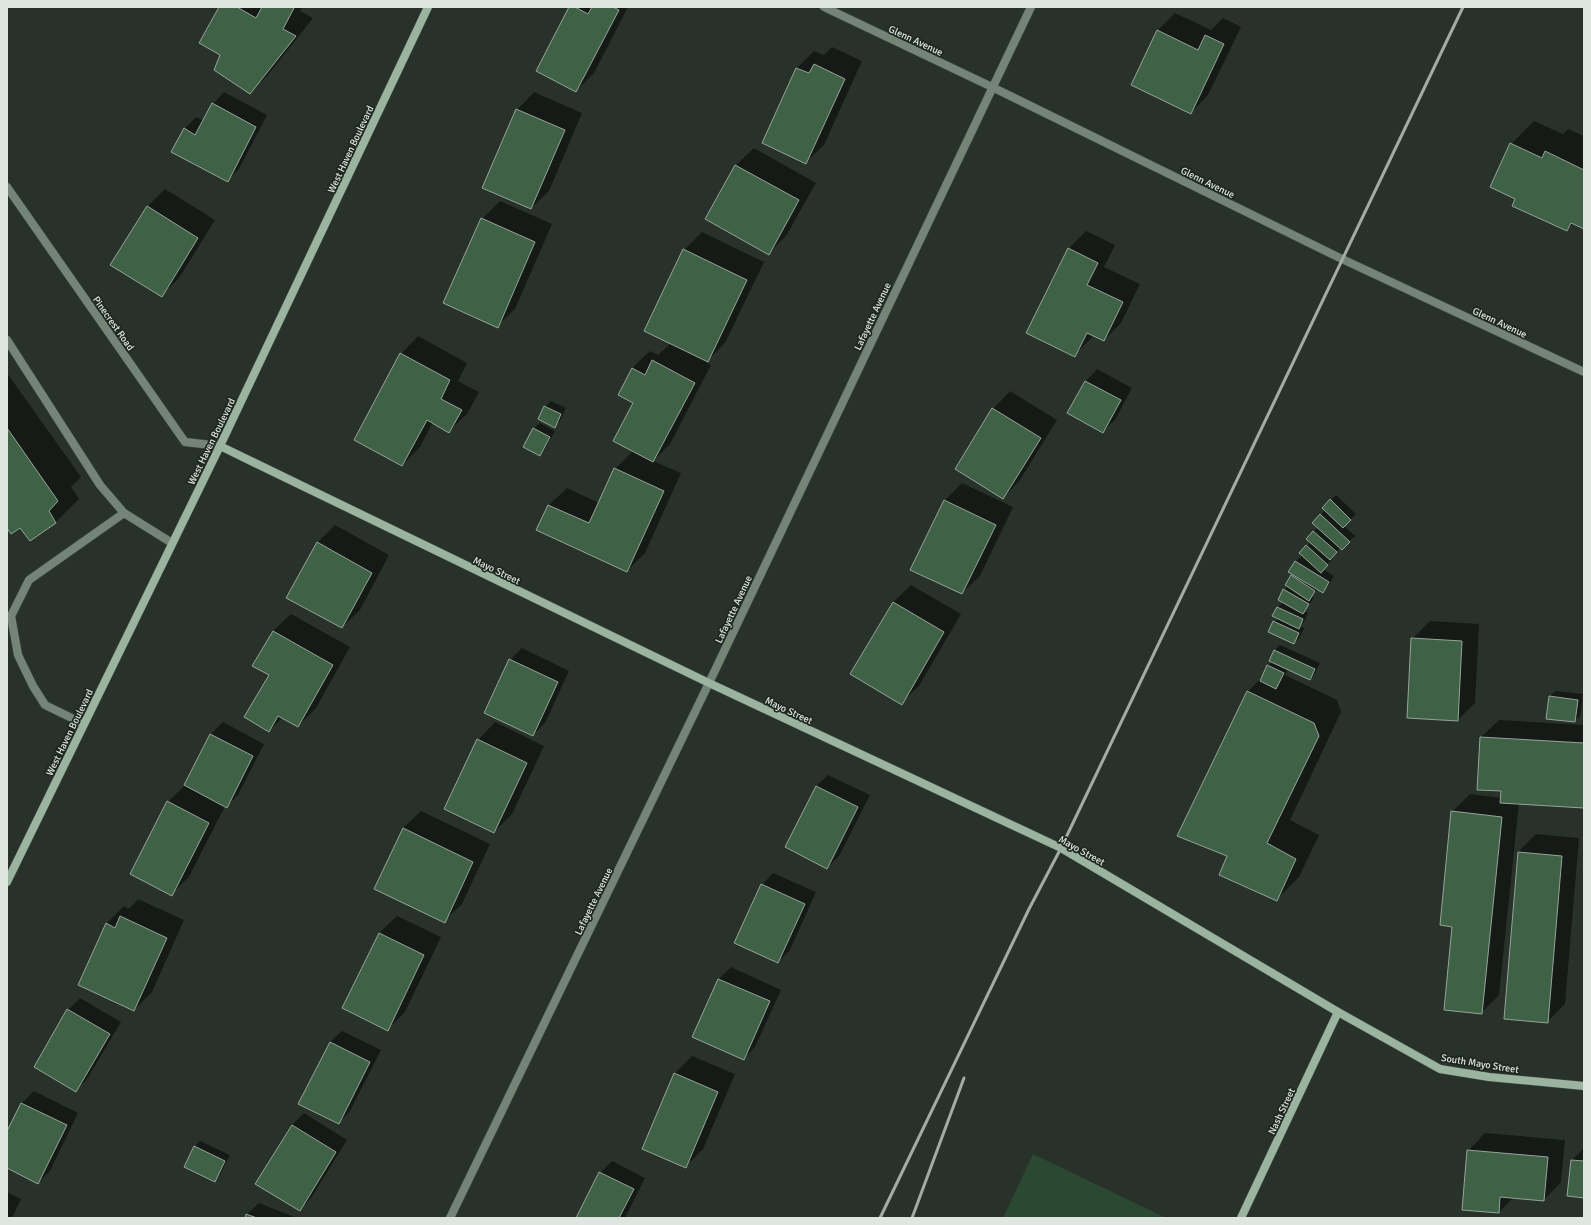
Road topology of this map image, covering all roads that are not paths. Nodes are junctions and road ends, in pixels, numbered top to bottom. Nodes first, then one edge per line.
1 (428, 7) edge
2 (824, 7) edge
3 (1031, 7) edge
4 (992, 87) junction
5 (7, 187) edge
6 (7, 340) edge
7 (1584, 372) edge
8 (220, 446) junction
9 (124, 513) junction
10 (172, 543) junction
11 (9, 616) edge
12 (709, 683) junction
13 (84, 724) junction
14 (7, 882) edge
15 (1338, 1012) junction
16 (1584, 1086) edge
17 (450, 1218) edge
18 (1241, 1218) edge

1 - 8 street, West Haven Boulevard
2 - 4 street, Glenn Avenue
3 - 4 street, Lafayette Avenue
4 - 7 street, Glenn Avenue
4 - 12 street, Lafayette Avenue
5 - 8 street, Pinecrest Road
6 - 9 street
8 - 10 street, West Haven Boulevard
8 - 12 street, Mayo Street
9 - 10 street
9 - 11 street
10 - 13 street, West Haven Boulevard
11 - 13 street
12 - 15 street, Mayo Street
12 - 17 street, Lafayette Avenue
13 - 14 street, West Haven Boulevard
15 - 16 street, South Mayo Street
15 - 18 street, Nash Street

